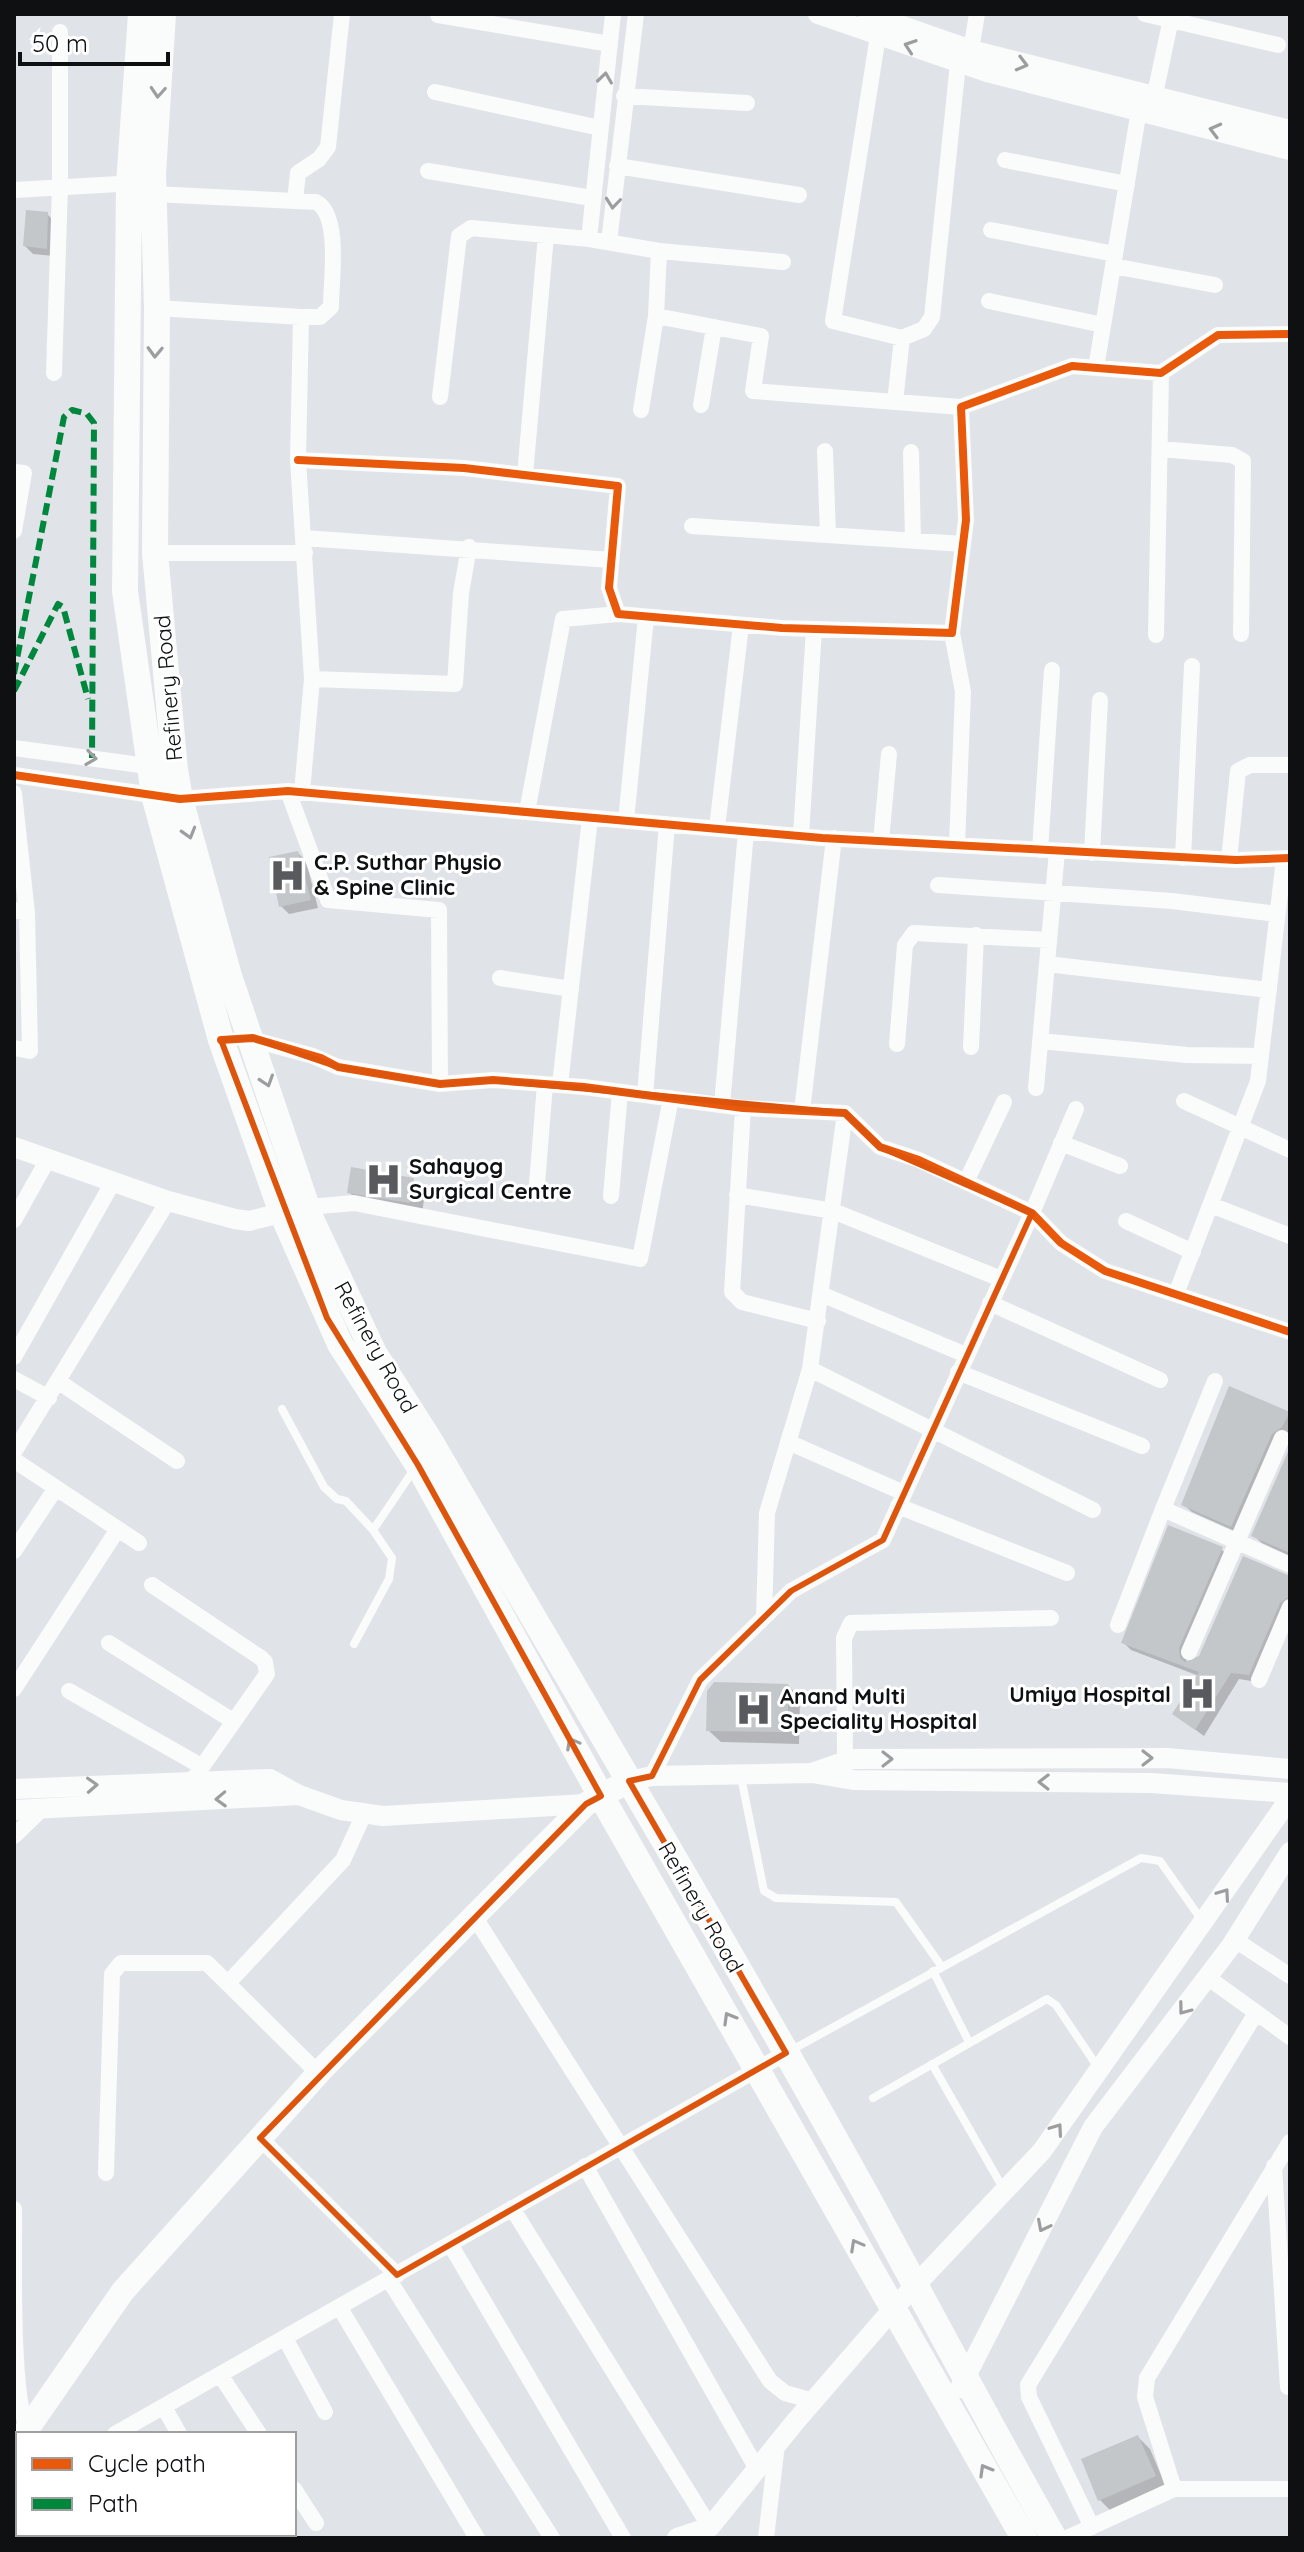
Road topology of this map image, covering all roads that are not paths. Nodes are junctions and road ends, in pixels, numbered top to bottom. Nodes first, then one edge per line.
1 (141, 14) edge
2 (163, 14) edge
3 (342, 14) edge
4 (613, 14) edge
5 (636, 14) edge
6 (818, 14) edge
7 (977, 14) edge
8 (1145, 14) edge
9 (438, 15) edge
10 (1172, 16) edge
11 (886, 21) edge
12 (60, 32) dead end
13 (610, 44) junction
14 (1278, 45) dead end
15 (964, 56) junction
16 (435, 92) dead end
17 (624, 96) junction
18 (747, 103) dead end
19 (1148, 107) junction
20 (600, 128) junction
21 (1290, 130) edge
22 (1290, 150) edge
23 (1005, 160) dead end
24 (617, 166) junction
25 (428, 171) dead end
26 (1127, 184) junction
27 (60, 187) junction
28 (145, 187) junction
29 (14, 190) edge
30 (799, 195) dead end
31 (592, 198) junction
32 (295, 201) junction
33 (991, 230) dead end
34 (546, 235) junction
35 (589, 239) junction
36 (609, 242) junction
37 (659, 251) junction
38 (1114, 260) junction
39 (783, 262) dead end
40 (1215, 285) dead end
41 (989, 301) dead end
42 (157, 308) junction
43 (656, 316) junction
44 (301, 317) junction
45 (1103, 325) junction
46 (714, 327) junction
47 (1290, 334) edge
48 (902, 338) junction
49 (1096, 368) junction
50 (54, 373) dead end
51 (1161, 373) junction
52 (440, 397) dead end
53 (895, 402) junction
54 (701, 405) dead end
55 (961, 407) junction
56 (641, 410) dead end
57 (1160, 449) junction
58 (825, 451) dead end
59 (911, 452) dead end
60 (298, 460) junction
61 (14, 472) edge
62 (525, 475) junction
63 (692, 526) dead end
64 (14, 531) edge
65 (828, 535) junction
66 (913, 541) junction
67 (963, 544) junction
68 (304, 546) junction
69 (469, 547) junction
70 (155, 553) junction
71 (611, 560) junction
72 (618, 614) junction
73 (646, 617) junction
74 (741, 625) junction
75 (814, 629) junction
76 (952, 633) junction
77 (1241, 634) dead end
78 (1156, 635) dead end
79 (1192, 666) dead end
80 (1052, 670) dead end
81 (312, 679) junction
82 (1100, 700) dead end
83 (14, 748) edge
84 (889, 754) dead end
85 (1290, 765) edge
86 (148, 766) junction
87 (175, 770) junction
88 (14, 775) edge
89 (295, 792) junction
90 (14, 793) edge
91 (167, 797) junction
92 (527, 812) junction
93 (590, 818) junction
94 (626, 821) junction
95 (667, 824) junction
96 (717, 828) junction
97 (746, 831) junction
98 (801, 835) junction
99 (834, 838) junction
100 (881, 841) junction
101 (957, 845) junction
102 (1049, 850) junction
103 (1092, 853) junction
104 (1183, 858) junction
105 (1287, 858) edge
106 (1229, 860) junction
107 (938, 885) dead end
108 (1053, 895) junction
109 (21, 911) edge
110 (1277, 914) junction
111 (976, 935) junction
112 (1049, 940) junction
113 (1047, 964) junction
114 (500, 978) dead end
115 (571, 989) junction
116 (1269, 990) junction
117 (253, 1038) junction
118 (221, 1040) junction
119 (1040, 1041) junction
120 (897, 1044) dead end
121 (971, 1047) dead end
122 (14, 1048) edge
123 (1261, 1056) junction
124 (440, 1084) junction
125 (553, 1085) junction
126 (1036, 1088) dead end
127 (620, 1092) junction
128 (645, 1095) junction
129 (671, 1098) junction
130 (1184, 1101) dead end
131 (1004, 1102) dead end
132 (722, 1105) junction
133 (743, 1108) junction
134 (1076, 1109) dead end
135 (802, 1111) junction
136 (845, 1113) junction
137 (1240, 1126) junction
138 (1061, 1143) junction
139 (14, 1147) edge
140 (1290, 1150) edge
141 (48, 1159) junction
142 (1120, 1166) dead end
143 (113, 1182) junction
144 (966, 1182) junction
145 (537, 1184) dead end
146 (737, 1195) junction
147 (611, 1196) dead end
148 (168, 1201) junction
149 (1211, 1205) junction
150 (295, 1210) junction
151 (833, 1211) junction
152 (1032, 1213) junction
153 (14, 1220) edge
154 (1126, 1221) dead end
155 (1290, 1236) edge
156 (1193, 1252) junction
157 (1001, 1279) junction
158 (821, 1294) junction
159 (1176, 1294) junction
160 (990, 1303) junction
161 (818, 1321) junction
162 (1290, 1332) edge
163 (966, 1355) junction
164 (14, 1357) edge
165 (810, 1369) junction
166 (958, 1372) junction
167 (14, 1379) edge
168 (1160, 1380) dead end
169 (1215, 1381) dead end
170 (59, 1382) junction
171 (49, 1398) junction
172 (282, 1409) dead end
173 (931, 1431) junction
174 (1282, 1438) dead end
175 (788, 1442) junction
176 (1142, 1446) dead end
177 (14, 1452) edge
178 (14, 1460) edge
179 (177, 1461) dead end
180 (418, 1465) junction
181 (56, 1488) junction
182 (901, 1500) junction
183 (1163, 1509) junction
184 (1093, 1510) dead end
185 (118, 1529) junction
186 (373, 1530) junction
187 (1235, 1541) junction
188 (139, 1543) dead end
189 (14, 1551) edge
190 (1290, 1565) edge
191 (1067, 1573) dead end
192 (152, 1585) dead end
193 (1290, 1607) edge
194 (764, 1617) junction
195 (1051, 1618) dead end
196 (1118, 1625) dead end
197 (109, 1643) dead end
198 (354, 1644) dead end
199 (1189, 1652) dead end
200 (1259, 1680) dead end
201 (14, 1689) edge
202 (69, 1691) dead end
203 (233, 1721) junction
204 (845, 1760) junction
205 (1290, 1769) edge
206 (812, 1773) junction
207 (197, 1774) junction
208 (741, 1776) junction
209 (641, 1779) junction
210 (16, 1794) edge
211 (299, 1795) junction
212 (1290, 1796) edge
213 (594, 1800) junction
214 (44, 1807) junction
215 (14, 1810) edge
216 (364, 1814) junction
217 (14, 1836) edge
218 (1290, 1852) edge
219 (474, 1916) junction
220 (1203, 1923) junction
221 (1235, 1940) junction
222 (938, 1969) junction
223 (1290, 1976) edge
224 (1207, 1977) junction
225 (228, 1983) junction
226 (1256, 2013) junction
227 (1290, 2037) edge
228 (969, 2042) junction
229 (786, 2053) junction
230 (932, 2064) junction
231 (758, 2068) junction
232 (1100, 2070) junction
233 (318, 2073) junction
234 (873, 2098) dead end
235 (260, 2138) junction
236 (1290, 2142) edge
237 (622, 2144) junction
238 (585, 2166) junction
239 (1274, 2166) junction
240 (106, 2173) dead end
241 (1004, 2190) junction
242 (512, 2208) junction
243 (14, 2209) edge
244 (450, 2244) junction
245 (393, 2277) junction
246 (913, 2287) junction
247 (340, 2308) junction
248 (892, 2310) junction
249 (286, 2340) junction
250 (221, 2376) junction
251 (965, 2382) junction
252 (1288, 2387) dead end
253 (813, 2401) junction
254 (164, 2407) junction
255 (948, 2407) junction
256 (325, 2412) dead end
257 (24, 2432) edge
258 (28, 2432) edge
259 (119, 2432) edge
260 (178, 2432) edge
261 (258, 2432) edge
262 (777, 2444) junction
263 (757, 2469) junction
264 (1174, 2489) junction
265 (1290, 2489) edge
266 (296, 2492) edge
267 (316, 2523) dead end
268 (710, 2527) junction
269 (1092, 2527) junction
270 (477, 2538) edge
271 (552, 2538) edge
272 (623, 2538) edge
273 (677, 2538) edge
274 (766, 2538) edge
275 (1024, 2538) edge
276 (1054, 2538) edge
277 (1067, 2538) edge

1 - 28 main road, Refinery Road
2 -> 28 main road, Refinery Road
3 - 32 street
4 - 13 street
5 - 17 street
6 - 11 street
7 - 15 street
8 - 10 street
9 - 13 street
10 - 14 street
10 - 19 street
11 - 15 street
11 - 48 street
12 - 27 street
20 -> 13 street
15 - 19 street
15 - 48 street
16 - 20 street
17 - 18 street
17 - 24 street
19 - 21 street
22 -> 19 street
19 - 26 street
20 - 31 street
23 - 26 street
24 - 30 street
24 -> 36 street
25 - 31 street
26 - 38 street
27 - 28 street
27 - 29 street
27 - 50 street
28 - 32 street
28 - 42 main road, Refinery Road
28 - 86 main road, Refinery Road
31 - 35 street
32 - 44 street
33 - 38 street
34 - 35 street
34 - 52 street
34 - 62 street
35 - 36 street
36 - 37 street
37 - 39 street
37 - 43 street
38 - 40 street
38 - 45 street
41 - 45 street
42 - 44 street
42 -> 70 main road, Refinery Road
43 - 46 street
43 - 56 street
44 - 60 street
45 - 49 street
46 - 53 street
46 - 54 street
47 - 51 street
48 - 53 street
49 - 51 street
49 - 55 street
51 - 57 street
53 - 55 street
55 - 67 street
57 - 77 street
57 - 78 street
58 - 65 street
59 - 66 street
60 - 62 street
60 - 68 street
61 - 64 street
62 - 71 street
63 - 65 street
65 - 66 street
66 - 67 street
67 - 76 street
68 - 69 street
68 - 70 street
68 - 81 street
69 - 71 street
69 - 81 street
70 - 87 main road, Refinery Road
71 - 72 street
72 - 73 street
72 - 92 street
73 - 74 street
73 - 94 street
74 - 75 street
74 - 96 street
75 - 76 street
75 - 98 street
76 - 101 street
79 - 104 street
80 - 102 street
81 - 89 street
82 - 103 street
83 -> 86 street
84 - 100 street
85 - 106 street
86 - 87 street
86 - 91 main road, Refinery Road
87 - 91 main road, Refinery Road
88 - 91 street
89 - 91 street
89 - 92 street
89 - 124 street
90 - 109 street
91 -> 117 main road, Refinery Road
91 - 118 main road, Refinery Road
92 - 93 street
93 - 94 street
93 - 115 street
94 - 95 street
95 - 96 street
95 - 128 street
96 - 97 street
97 - 98 street
97 - 132 street
98 - 99 street
99 - 100 street
99 - 135 street
100 - 101 street
101 - 102 street
102 - 103 street
102 - 108 street
103 - 104 street
104 - 106 street
105 - 106 street
105 - 110 street
107 - 108 street
108 - 110 street
108 - 112 street
109 - 122 street
110 - 116 street
111 - 112 street
111 - 120 street
111 - 121 street
112 - 113 street
113 - 116 street
113 - 119 street
114 - 115 street
115 - 125 street
116 - 123 street
117 - 118 street
117 - 124 street
117 -> 150 main road, Refinery Road
118 - 150 main road, Refinery Road
119 - 123 street
119 - 126 street
123 - 137 street
124 - 125 street
125 - 127 street
125 - 145 street
127 - 128 street
127 - 147 street
128 - 129 street
129 - 132 street
129 - 150 street
130 - 137 street
131 - 144 street
132 - 133 street
133 - 135 street
133 - 146 street
134 - 138 street
135 - 136 street
136 - 144 street
136 - 151 street
137 - 140 street
137 - 149 street
138 - 142 street
138 - 152 street
139 - 141 street
141 - 143 street
141 - 153 street
143 - 148 street
143 - 164 street
144 - 152 street
146 - 151 street
146 - 161 street
148 - 150 street
148 - 170 street
149 - 155 street
149 - 156 street
150 - 180 main road, Refinery Road
150 - 209 main road, Refinery Road
151 - 157 street
151 - 158 street
152 - 157 street
152 - 159 street
154 - 156 street
156 - 159 street
157 - 160 street
158 - 161 street
158 - 163 street
159 - 162 street
160 - 163 street
160 - 168 street
161 - 165 street
163 - 166 street
165 - 173 street
165 - 175 street
166 - 173 street
166 - 176 street
167 - 171 street
169 - 183 street
170 - 171 street
170 - 179 street
171 - 177 street
172 - 186 lane
173 - 182 street
173 - 184 street
174 - 187 street
175 - 182 street
175 - 194 street
178 - 181 street
180 - 186 lane
213 -> 180 main road, Refinery Road
181 - 185 street
181 - 189 street
182 - 191 street
182 - 194 street
183 - 187 street
183 - 196 street
185 - 188 street
185 - 201 street
186 - 198 lane
187 - 190 street
187 - 199 street
192 - 203 street
193 - 200 street
194 - 209 street
195 - 204 street
197 - 203 street
202 - 207 street
203 - 207 street
204 -> 205 street
204 - 206 street
206 - 208 street
212 -> 206 street
210 -> 207 street
207 - 211 street
208 - 209 street
208 - 222 lane
209 - 213 main road
209 - 229 main road, Refinery Road
211 -> 214 street
211 - 216 street
220 -> 212 street
213 - 216 street
213 - 219 main road
231 -> 213 main road, Refinery Road
214 - 215 street
214 - 217 street
216 - 225 street
218 - 221 street
219 - 233 main road
219 - 237 street
220 - 222 lane
220 - 232 street
221 - 223 street
221 - 224 street
222 - 228 lane
222 - 229 lane
224 - 226 street
224 -> 251 street
225 - 233 street
225 - 240 street
226 - 227 street
226 - 269 street
228 - 230 lane
228 - 232 lane
229 - 231 street
229 - 246 main road, Refinery Road
230 - 234 lane
230 - 241 lane
231 - 237 street
248 -> 231 main road, Refinery Road
241 -> 232 street
233 - 235 main road
235 - 245 street
235 - 258 main road
236 - 239 street
237 - 238 street
237 - 253 street
238 - 242 street
238 - 263 street
239 - 252 street
239 - 264 street
241 - 246 street
242 - 244 street
242 - 268 street
243 - 257 street
244 - 245 street
244 - 272 street
245 - 247 street
245 - 271 street
246 - 248 street
246 - 251 main road, Refinery Road
247 - 249 street
247 - 270 street
248 - 253 street
248 - 255 main road, Refinery Road
249 - 250 street
249 - 256 street
250 - 254 street
250 - 261 street
251 - 255 street
251 - 276 main road, Refinery Road
253 - 262 street
254 - 259 street
254 - 260 street
275 -> 255 main road, Refinery Road
262 - 263 street
262 - 274 street
263 - 268 street
264 - 265 street
264 - 269 street
266 - 267 street
268 - 273 street
269 - 277 street

